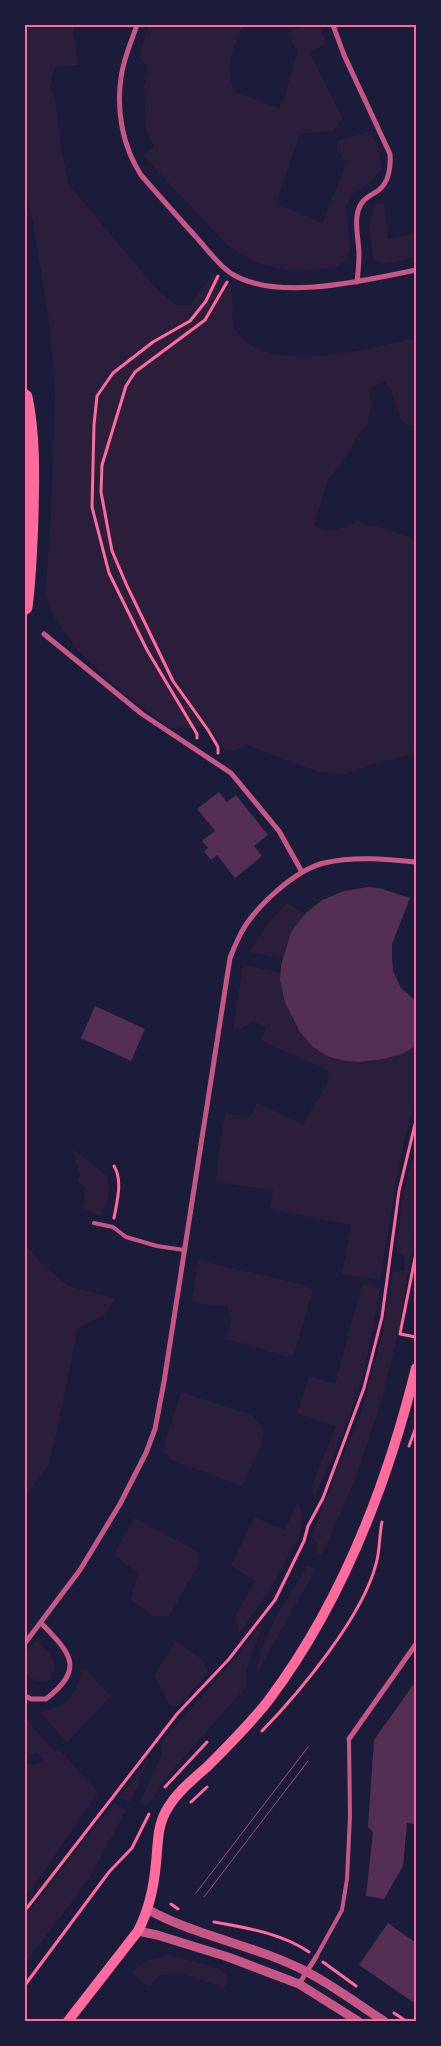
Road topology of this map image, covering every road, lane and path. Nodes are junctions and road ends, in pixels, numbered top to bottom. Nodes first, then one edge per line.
1 (137, 25) edge
2 (333, 25) edge
3 (223, 267) junction
4 (416, 270) edge
5 (232, 274) junction
6 (357, 282) junction
7 (25, 397) edge
8 (25, 606) edge
9 (44, 634) dead end
10 (196, 750) junction
11 (220, 766) junction
12 (416, 862) edge
13 (302, 872) junction
14 (416, 1120) edge
15 (114, 1166) dead end
16 (94, 1223) dead end
17 (112, 1227) junction
18 (184, 1250) junction
19 (416, 1253) edge
20 (416, 1338) edge
21 (416, 1368) edge
22 (41, 1623) junction
23 (25, 1643) edge
24 (416, 1644) edge
25 (25, 1696) edge
26 (349, 1740) joint
27 (207, 1742) dead end
28 (163, 1790) dead end
29 (153, 1806) dead end
30 (28, 1908) dead end
31 (148, 1909) junction
32 (213, 1922) dead end
33 (138, 1931) junction
34 (316, 1957) junction
35 (307, 1972) junction
36 (299, 1984) junction
37 (25, 1985) edge
38 (68, 2021) edge
39 (358, 2021) edge
40 (384, 2021) edge

1 - 3 street
2 - 6 street
3 - 5 street
3 - 10 path
4 - 6 street
5 - 6 street
5 - 11 path
7 - 8 highway
9 - 10 street
10 - 11 street
11 - 13 street
12 - 13 street
13 - 18 street
14 - 30 path
15 - 17 path
16 - 17 lane
17 - 18 lane
18 - 22 street
19 - 20 path
21 - 31 main road
22 - 23 street
22 - 25 street
24 - 26 street
26 - 34 lane
27 - 28 path
29 - 37 path
31 - 33 main road
31 - 35 street
32 - 34 path
33 - 36 street
33 - 38 main road
34 - 35 street
35 - 36 street
35 - 40 street
36 - 39 street

